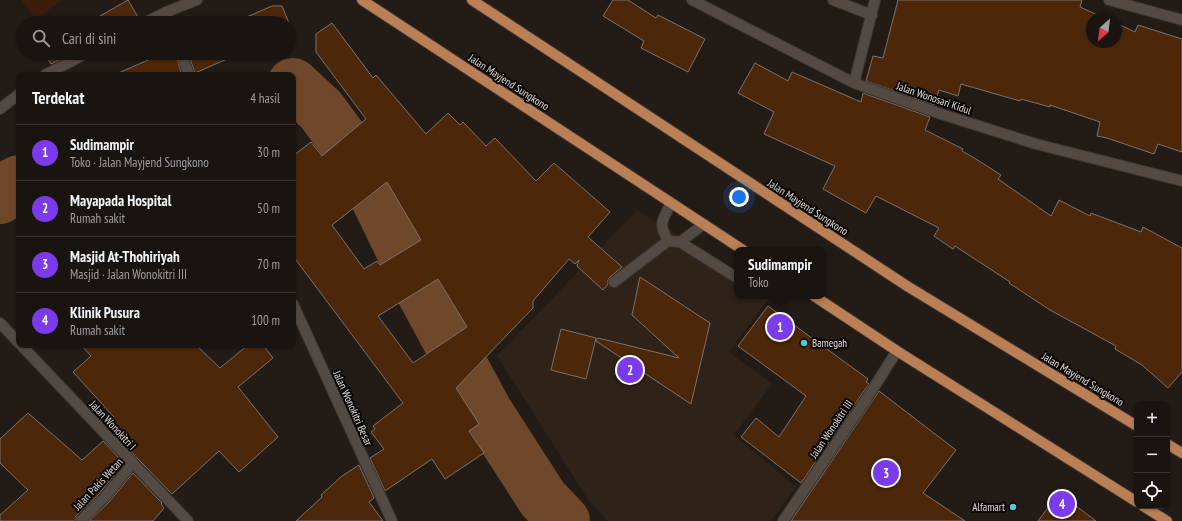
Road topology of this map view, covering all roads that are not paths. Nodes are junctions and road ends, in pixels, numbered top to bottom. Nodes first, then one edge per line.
1 (197, 0) edge
2 (362, 0) edge
3 (472, 0) edge
4 (692, 0) edge
5 (834, 0) edge
6 (875, 0) edge
7 (1109, 0) edge
8 (166, 12) junction
9 (158, 16) edge
10 (167, 16) edge
11 (872, 16) junction
12 (1182, 20) edge
13 (74, 60) edge
14 (184, 60) edge
15 (51, 72) edge
16 (188, 72) edge
17 (854, 83) junction
18 (16, 96) edge
19 (0, 109) edge
20 (1182, 181) edge
21 (671, 203) junction
22 (704, 224) junction
23 (668, 241) junction
24 (680, 242) junction
25 (738, 247) edge
26 (734, 276) edge
27 (614, 282) dead end
28 (819, 299) edge
29 (296, 311) edge
30 (0, 323) edge
31 (16, 340) edge
32 (24, 348) edge
33 (897, 350) junction
34 (1134, 424) edge
35 (1170, 446) edge
36 (1182, 453) edge
37 (133, 463) junction
38 (1134, 500) edge
39 (1148, 509) edge
40 (80, 521) edge
41 (188, 521) edge
42 (392, 521) edge
43 (783, 521) edge
44 (1167, 521) edge

1 - 8 street
2 - 21 main road, Jalan Mayjend Sungkono
3 - 34 main road, Jalan Mayjend Sungkono
4 - 17 street, Jalan Wonosari Kidul
5 - 11 street
6 - 11 street
7 - 12 street
8 - 9 street
8 - 10 street
11 - 17 street
13 - 15 street
14 - 16 street
17 - 20 street, Jalan Wonosari Kidul
18 - 19 street
21 - 22 main road, Jalan Mayjend Sungkono
21 - 23 street
22 - 24 street
22 - 25 main road, Jalan Mayjend Sungkono
23 - 24 street
23 - 27 street
24 - 26 street
28 - 33 main road
29 - 42 street, Jalan Wonokitri Besar
30 - 31 street
32 - 37 street, Jalan Wonokitri I
33 - 38 main road
33 - 43 street, Jalan Wonokitri III
35 - 36 main road
37 - 40 street, Jalan Pakis Wetan
37 - 41 street, Jalan Wonokitri I
39 - 44 main road

